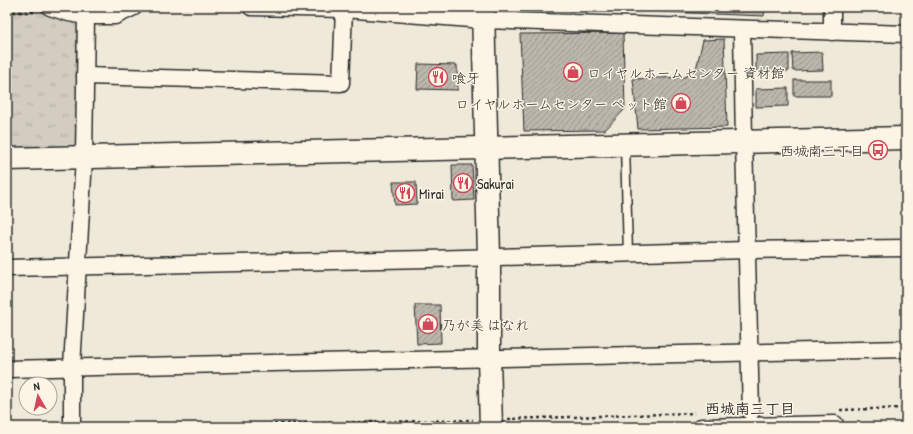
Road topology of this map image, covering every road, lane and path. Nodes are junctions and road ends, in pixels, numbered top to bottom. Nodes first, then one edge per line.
1 (22, 7) edge
2 (134, 7) edge
3 (251, 7) edge
4 (832, 7) edge
5 (344, 9) junction
6 (44, 10) edge
7 (7, 12) edge
8 (22, 12) junction
9 (483, 14) edge
10 (86, 16) junction
11 (742, 29) junction
12 (832, 32) junction
13 (906, 34) edge
14 (85, 76) junction
15 (906, 138) edge
16 (744, 141) junction
17 (625, 145) junction
18 (487, 148) junction
19 (84, 158) junction
20 (7, 159) edge
21 (906, 248) edge
22 (746, 250) junction
23 (628, 254) junction
24 (489, 257) junction
25 (78, 266) junction
26 (7, 268) edge
27 (906, 349) edge
28 (749, 353) junction
29 (489, 358) junction
30 (72, 367) junction
31 (7, 369) edge
32 (906, 408) edge
33 (836, 410) dead end
34 (751, 412) dead end
35 (698, 420) edge
36 (491, 423) edge
37 (72, 427) edge
38 (136, 427) edge
39 (835, 427) edge

1 - 8 path
2 - 10 street
3 - 5 street
4 - 12 street
5 - 9 street
5 - 14 street
6 - 8 path
6 - 10 street
7 - 8 path
9 - 11 street
9 - 18 street
10 - 14 street
11 - 12 street
11 - 16 street
12 - 13 street
14 - 19 street
15 - 16 street
16 - 17 street
16 - 22 street
17 - 18 street
17 - 23 lane
18 - 19 street
18 - 24 street
19 - 20 street
19 - 25 street
21 - 22 street
22 - 23 street
22 - 28 street
23 - 24 street
24 - 25 street
24 - 29 street
25 - 26 street
25 - 30 street
27 - 28 street
28 - 29 street
28 - 34 street
29 - 30 street
29 - 36 street
30 - 31 street
30 - 37 street
32 - 33 path
35 - 36 path
35 - 39 street
36 - 38 path

